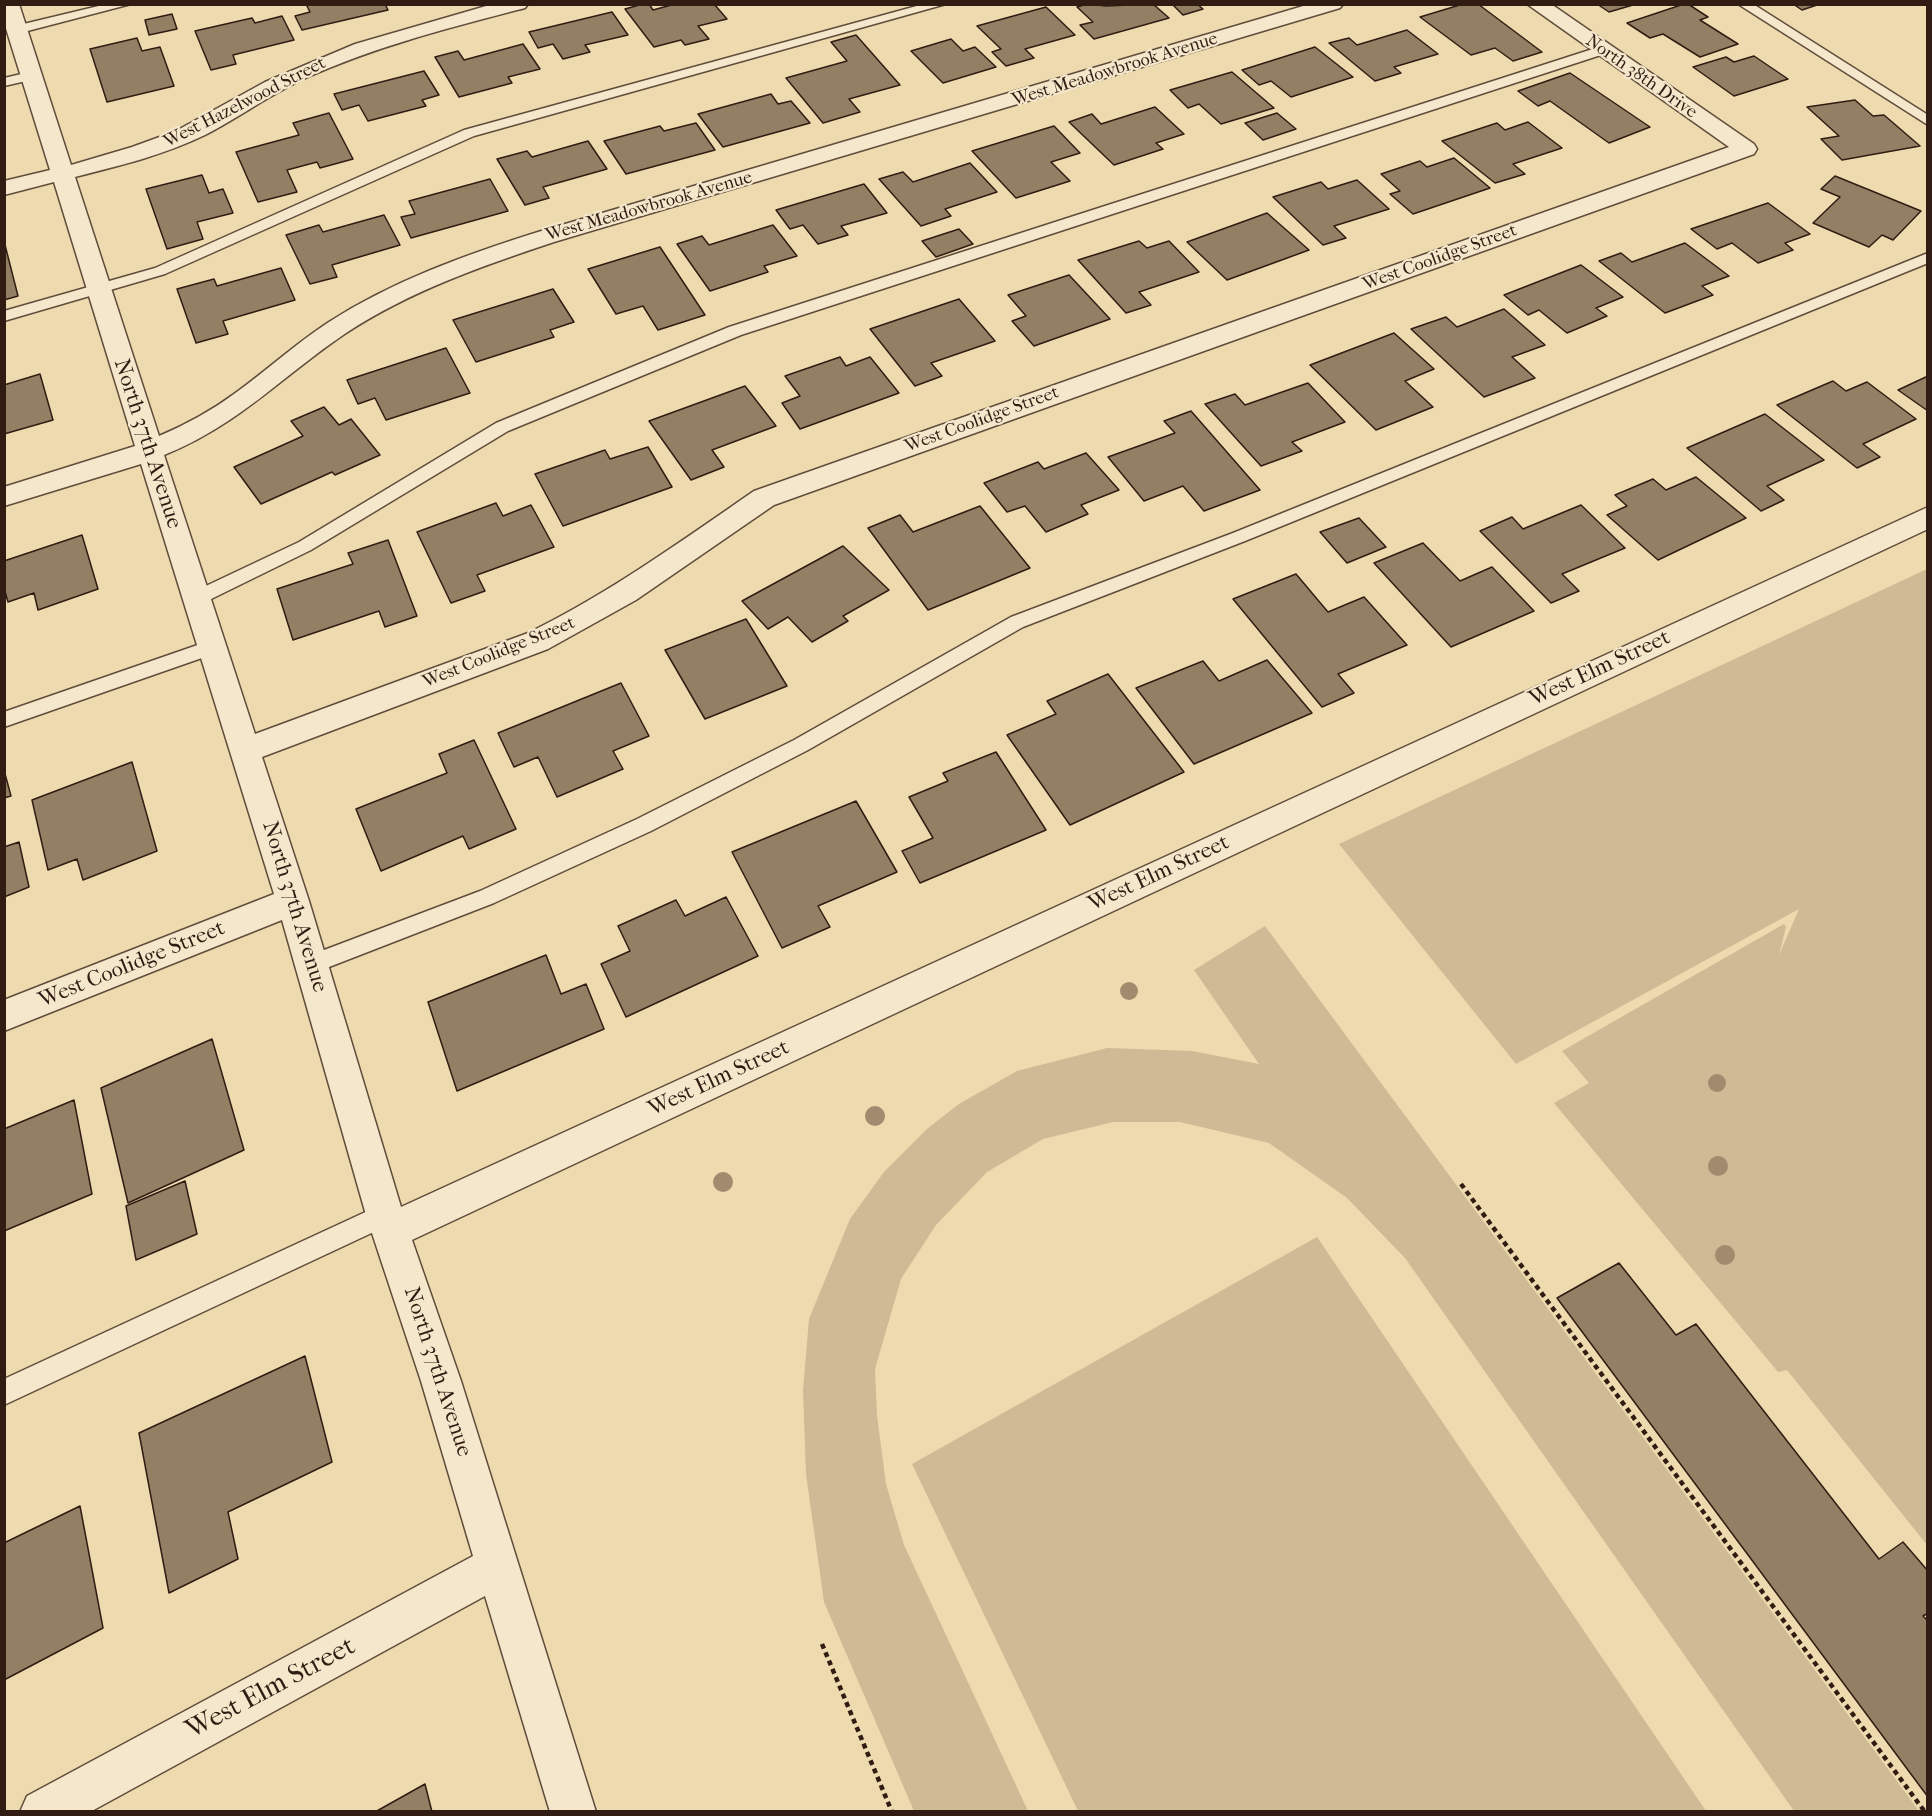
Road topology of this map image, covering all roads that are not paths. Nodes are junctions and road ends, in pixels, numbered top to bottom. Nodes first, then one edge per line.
1 (125, 4) edge
2 (518, 4) edge
3 (940, 4) edge
4 (1333, 4) edge
5 (1537, 4) edge
6 (1744, 4) edge
7 (12, 17) edge
8 (1602, 50) junction
9 (17, 79) edge
10 (1928, 121) edge
11 (1746, 149) joint
12 (61, 173) junction
13 (4, 188) edge
14 (1928, 257) edge
15 (98, 290) junction
16 (4, 316) edge
17 (150, 452) junction
18 (4, 497) edge
19 (1928, 517) edge
20 (197, 598) junction
21 (212, 647) junction
22 (4, 720) edge
23 (247, 750) junction
24 (293, 901) junction
25 (312, 965) junction
26 (4, 1016) edge
27 (388, 1223) junction
28 (4, 1392) edge
29 (498, 1566) junction
30 (44, 1812) edge
31 (573, 1812) edge

1 - 7 lane
2 - 12 street, West Hazelwood Street
3 - 15 lane
4 - 17 street, West Meadowbrook Avenue
5 - 8 street, North 38th Drive
6 - 10 lane
7 - 9 street, North 37th Avenue
8 - 11 street, North 38th Drive
8 - 20 lane
9 - 12 street, North 37th Avenue
11 - 23 street, West Coolidge Street
12 - 13 street, West Hazelwood Street
12 - 15 street, North 37th Avenue
14 - 25 lane
15 - 16 lane
15 - 17 street, North 37th Avenue
17 - 18 street, West Meadowbrook Avenue
17 - 20 street, North 37th Avenue
19 - 27 street, West Elm Street
20 - 21 street, North 37th Avenue
21 - 22 lane
21 - 23 street, North 37th Avenue
23 - 24 street, North 37th Avenue
24 - 25 street, North 37th Avenue
24 - 26 street, West Coolidge Street
25 - 27 street, North 37th Avenue
27 - 28 lane
27 - 29 street, North 37th Avenue
29 - 30 street, West Elm Street
29 - 31 street, North 37th Avenue

